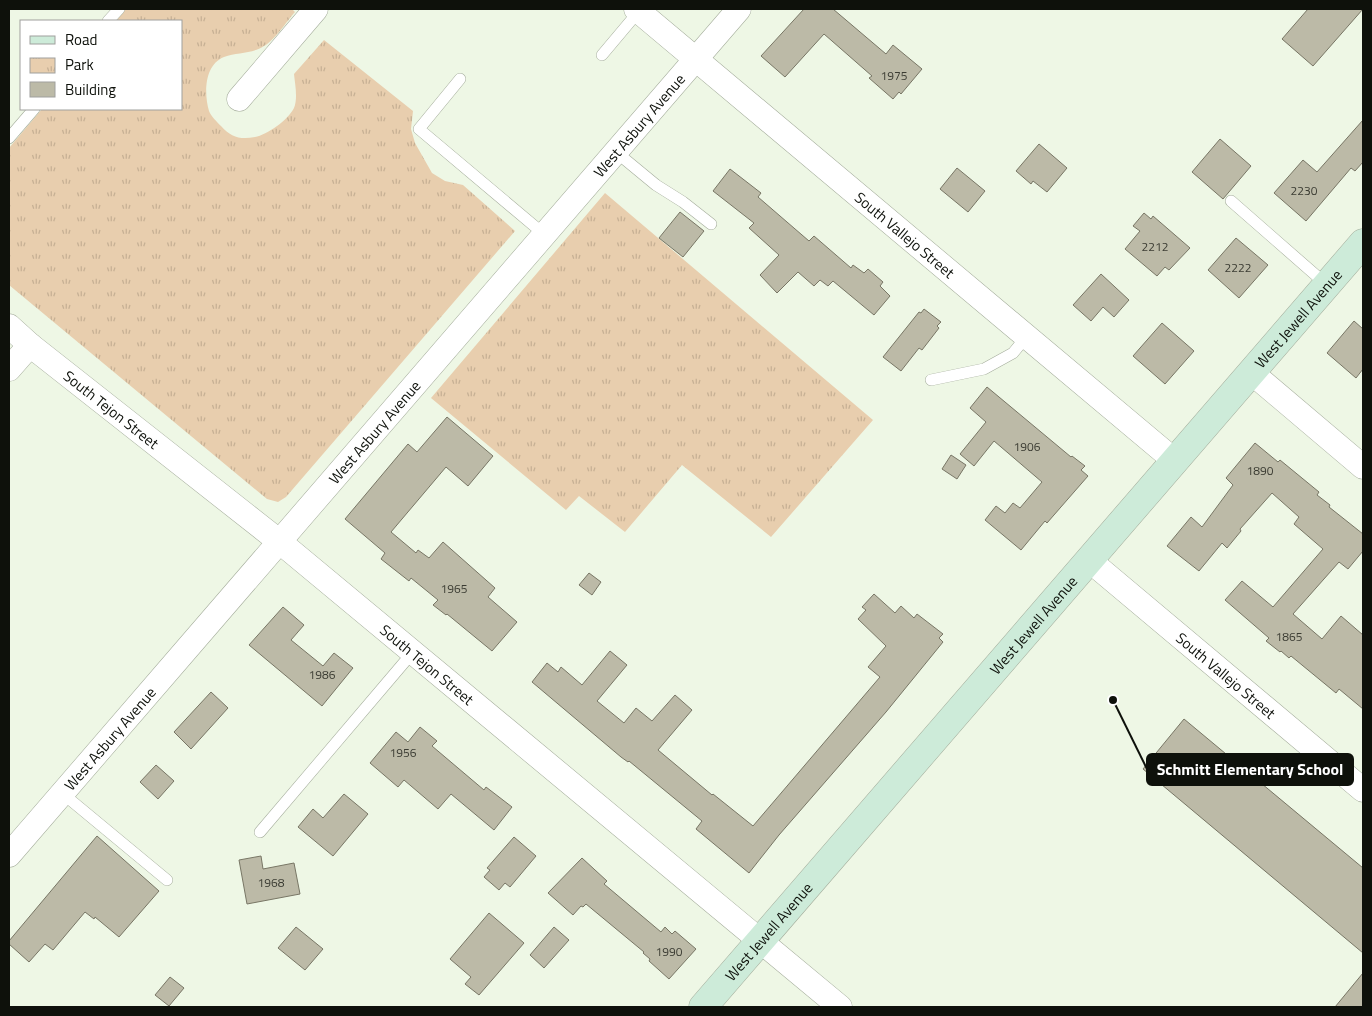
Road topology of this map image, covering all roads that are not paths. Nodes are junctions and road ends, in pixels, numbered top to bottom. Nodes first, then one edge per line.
1 (119, 9) edge
2 (316, 9) edge
3 (739, 9) edge
4 (637, 10) edge
5 (109, 20) edge
6 (602, 55) dead end
7 (696, 60) junction
8 (460, 79) dead end
9 (239, 99) dead end
10 (33, 110) edge
11 (9, 138) edge
12 (616, 152) junction
13 (1231, 201) dead end
14 (711, 224) dead end
15 (545, 235) junction
16 (1363, 243) edge
17 (1327, 285) junction
18 (9, 326) edge
19 (1027, 336) junction
20 (30, 344) junction
21 (9, 369) edge
22 (1252, 373) junction
23 (931, 380) dead end
24 (1175, 461) junction
25 (1363, 466) edge
26 (280, 542) junction
27 (1089, 560) junction
28 (413, 652) junction
29 (1363, 790) edge
30 (62, 794) junction
31 (260, 832) dead end
32 (9, 855) edge
33 (167, 880) dead end
34 (761, 941) junction
35 (703, 1007) edge
36 (839, 1007) edge

1 - 5 lane
2 - 9 street
3 - 7 street, West Asbury Avenue
4 - 6 lane
4 - 7 street, South Vallejo Street
7 - 12 street, West Asbury Avenue
7 - 19 street, South Vallejo Street
8 - 15 lane
10 - 11 lane
12 - 14 lane
12 - 15 street, West Asbury Avenue
13 - 17 lane
15 - 26 street, West Asbury Avenue
16 - 17 street, West Jewell Avenue
17 - 22 street, West Jewell Avenue
18 - 20 street, South Tejon Street
19 - 23 lane
19 - 24 street, South Vallejo Street
20 - 21 street
20 - 26 street, South Tejon Street
22 - 24 street, West Jewell Avenue
22 - 25 street
24 - 27 street, West Jewell Avenue
26 - 28 street, South Tejon Street
26 - 30 street, West Asbury Avenue
27 - 29 street, South Vallejo Street
27 - 34 street, West Jewell Avenue
28 - 31 lane
28 - 34 street, South Tejon Street
30 - 32 street, West Asbury Avenue
30 - 33 lane
34 - 35 street, West Jewell Avenue
34 - 36 street, South Tejon Street

